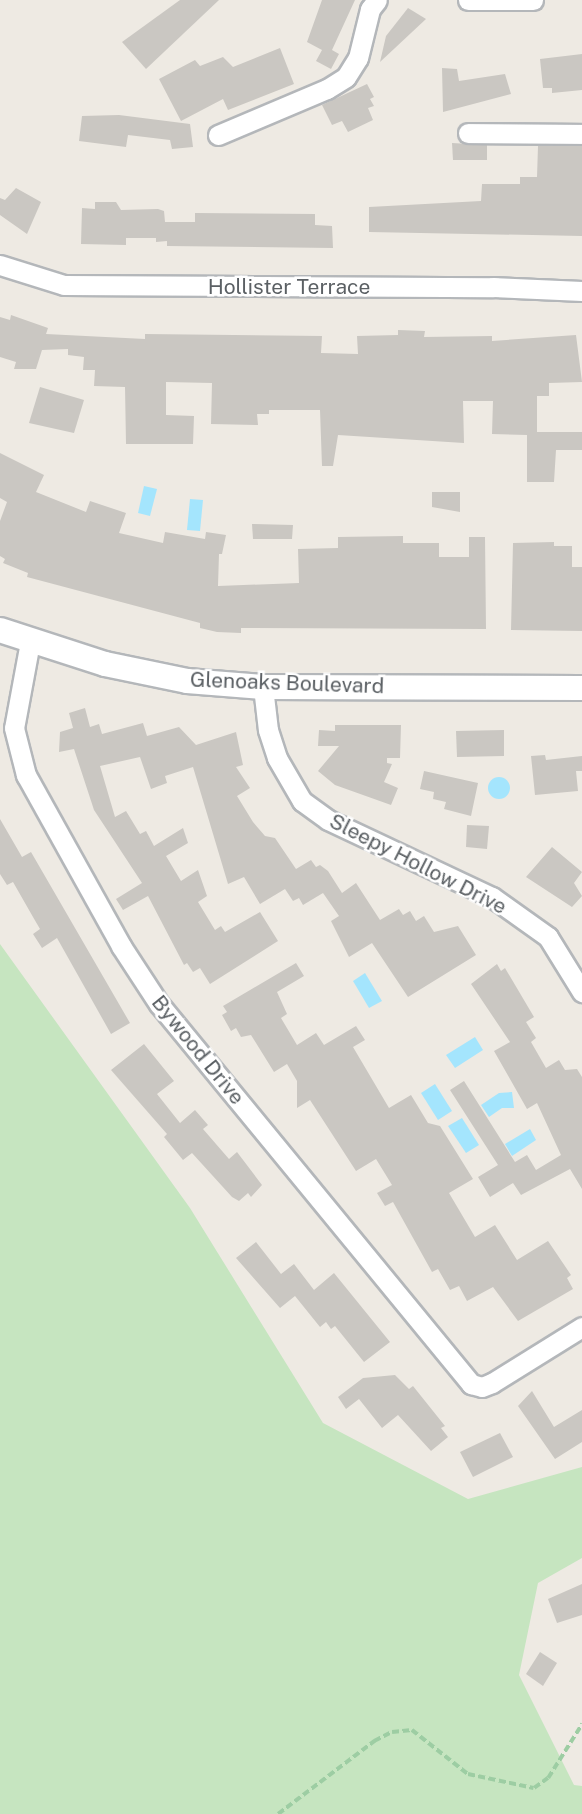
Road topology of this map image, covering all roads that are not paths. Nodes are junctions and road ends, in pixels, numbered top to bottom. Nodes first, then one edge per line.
1 (377, 0) edge
2 (468, 0) edge
3 (533, 0) edge
4 (468, 134) dead end
5 (582, 134) edge
6 (218, 135) dead end
7 (0, 265) edge
8 (582, 291) edge
9 (0, 630) edge
10 (30, 642) junction
11 (263, 687) junction
12 (582, 688) edge
13 (582, 992) edge
14 (582, 1327) edge

1 - 6 street
2 - 3 street
4 - 5 street
7 - 8 street, Hollister Terrace
9 - 10 street, Glenoaks Boulevard
10 - 11 street, Glenoaks Boulevard
10 - 14 street, Bywood Drive
11 - 12 street, Glenoaks Boulevard
11 - 13 street, Sleepy Hollow Drive

